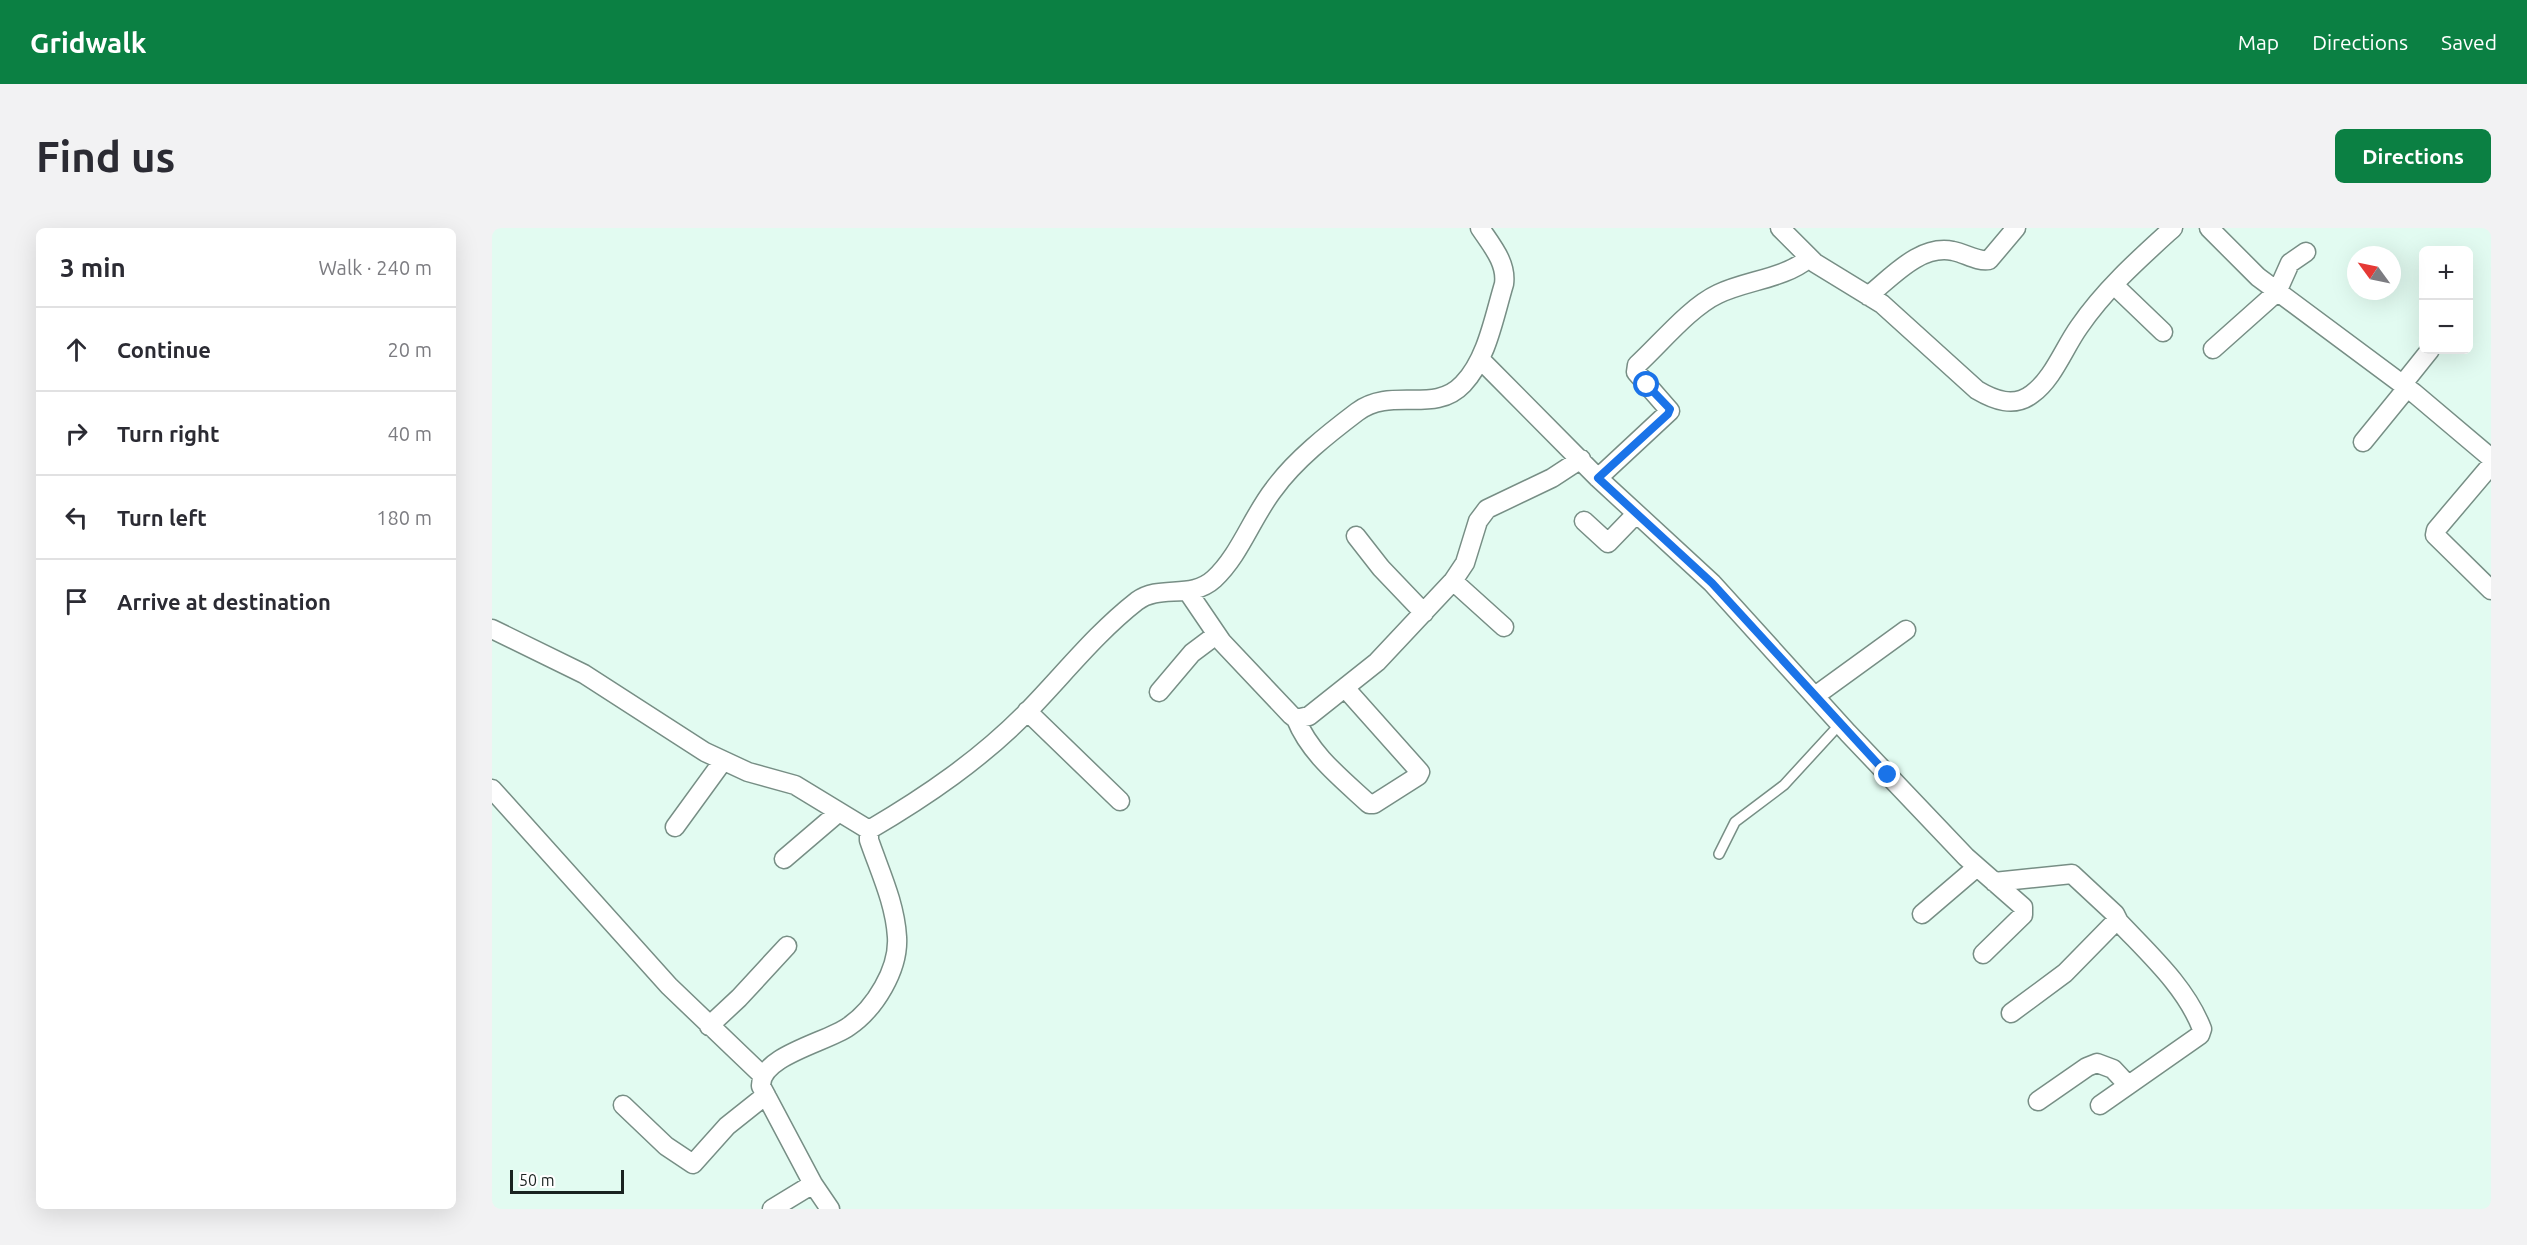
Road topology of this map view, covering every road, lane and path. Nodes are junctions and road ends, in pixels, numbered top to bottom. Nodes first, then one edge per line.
1 (1480, 228) edge
2 (1780, 228) edge
3 (2016, 228) edge
4 (2173, 228) edge
5 (2209, 228) edge
6 (2306, 252) dead end
7 (1809, 258) junction
8 (2114, 285) junction
9 (2277, 292) junction
10 (1868, 296) junction
11 (2163, 332) dead end
12 (2213, 349) dead end
13 (2427, 354) edge
14 (1480, 358) junction
15 (2404, 386) junction
16 (2363, 442) dead end
17 (2491, 458) edge
18 (1581, 459) junction
19 (2491, 465) edge
20 (1598, 478) junction
21 (1636, 514) junction
22 (1584, 521) dead end
23 (1356, 536) dead end
24 (1453, 581) junction
25 (2491, 590) edge
26 (1188, 592) junction
27 (1424, 613) junction
28 (1504, 627) dead end
29 (492, 629) edge
30 (1905, 630) dead end
31 (1216, 635) junction
32 (1346, 689) junction
33 (1159, 692) dead end
34 (1815, 696) junction
35 (1027, 711) junction
36 (1296, 719) junction
37 (1840, 724) junction
38 (723, 761) junction
39 (492, 789) edge
40 (1120, 801) dead end
41 (839, 812) junction
42 (675, 827) dead end
43 (869, 830) junction
44 (1719, 854) dead end
45 (784, 859) dead end
46 (1977, 867) junction
47 (1994, 882) junction
48 (1922, 914) dead end
49 (2118, 920) junction
50 (787, 946) dead end
51 (1983, 954) dead end
52 (2011, 1013) dead end
53 (709, 1026) junction
54 (762, 1075) junction
55 (2127, 1084) junction
56 (766, 1095) junction
57 (2038, 1101) dead end
58 (623, 1105) dead end
59 (2100, 1105) dead end
60 (813, 1184) junction
61 (772, 1209) edge
62 (830, 1209) edge

1 - 14 street
2 - 7 street
3 - 10 street
4 - 8 street
5 - 9 street
6 - 9 street
7 - 10 street
7 - 20 street
8 - 10 street
8 - 11 street
9 - 12 street
9 - 15 street
13 - 15 street
14 - 18 street
14 - 26 street
15 - 16 street
15 - 17 street
18 - 20 street
18 - 24 street
19 - 25 street
20 - 21 street
21 - 22 street
21 - 34 street
23 - 27 street
24 - 27 street
24 - 28 street
26 - 31 street
26 - 35 street
27 - 32 street
29 - 38 street
30 - 34 street
31 - 33 street
31 - 36 street
32 - 36 street
32 - 36 street
34 - 37 street
35 - 40 street
35 - 43 street
37 - 44 lane
37 - 46 street
38 - 41 street
38 - 42 street
39 - 53 street
41 - 43 street
41 - 45 street
43 - 54 street
46 - 47 street
46 - 48 street
47 - 49 street
47 - 51 street
49 - 52 street
49 - 55 street
50 - 53 street
53 - 54 street
54 - 56 street
55 - 57 street
55 - 59 street
56 - 58 street
56 - 60 street
60 - 61 street
60 - 62 street

